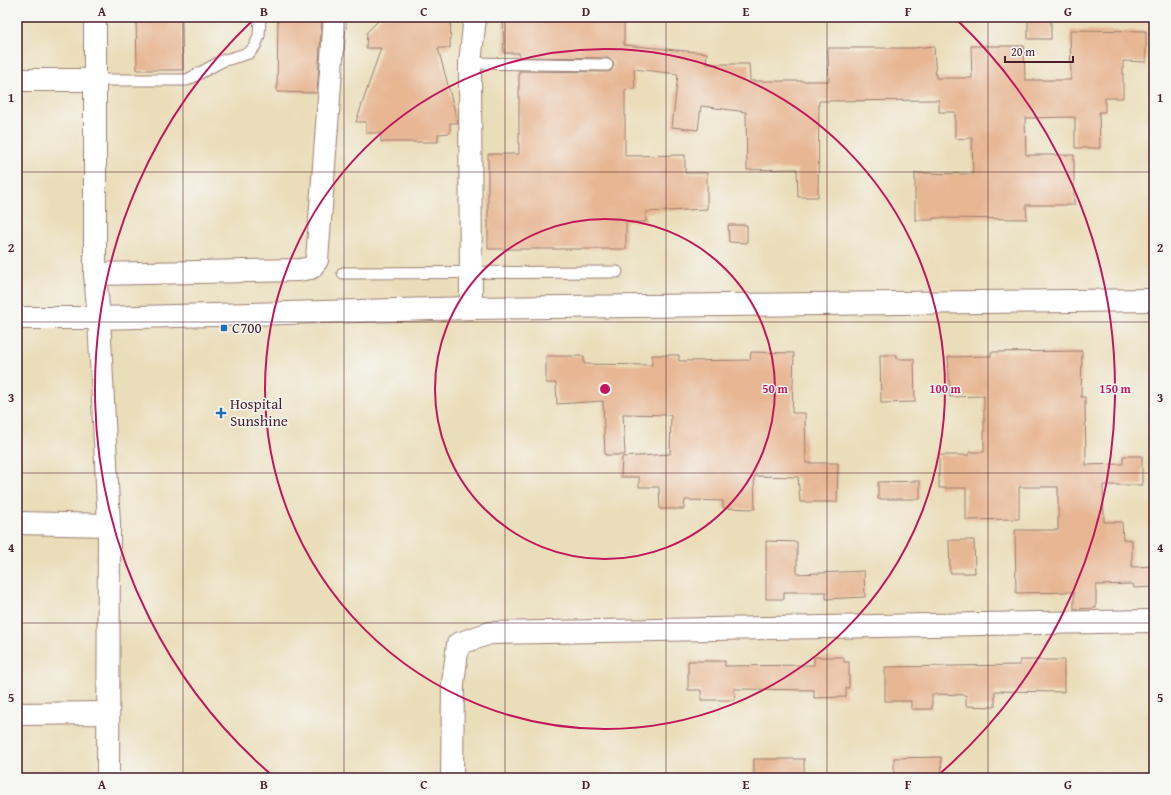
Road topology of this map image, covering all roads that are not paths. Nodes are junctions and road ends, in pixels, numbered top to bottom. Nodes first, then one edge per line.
1 (95, 17) edge
2 (260, 17) edge
3 (336, 17) edge
4 (475, 17) edge
5 (470, 63) junction
6 (607, 65) dead end
7 (17, 80) edge
8 (95, 80) junction
9 (617, 272) dead end
10 (343, 273) dead end
11 (95, 274) junction
12 (471, 274) junction
13 (1154, 300) edge
14 (471, 308) junction
15 (17, 318) edge
16 (99, 318) junction
17 (17, 523) edge
18 (109, 525) junction
19 (1154, 621) edge
20 (108, 713) junction
21 (17, 714) edge
22 (108, 778) edge
23 (452, 778) edge

1 - 8 street
2 - 8 lane
3 - 11 street
4 - 5 street
5 - 6 lane
5 - 12 street
7 - 8 street
8 - 11 street
9 - 12 lane
10 - 12 lane
11 - 16 street
12 - 14 street
13 - 14 street
14 - 16 street
15 - 16 street
16 - 18 street
17 - 18 street
18 - 20 street
19 - 23 street
20 - 21 street
20 - 22 street

